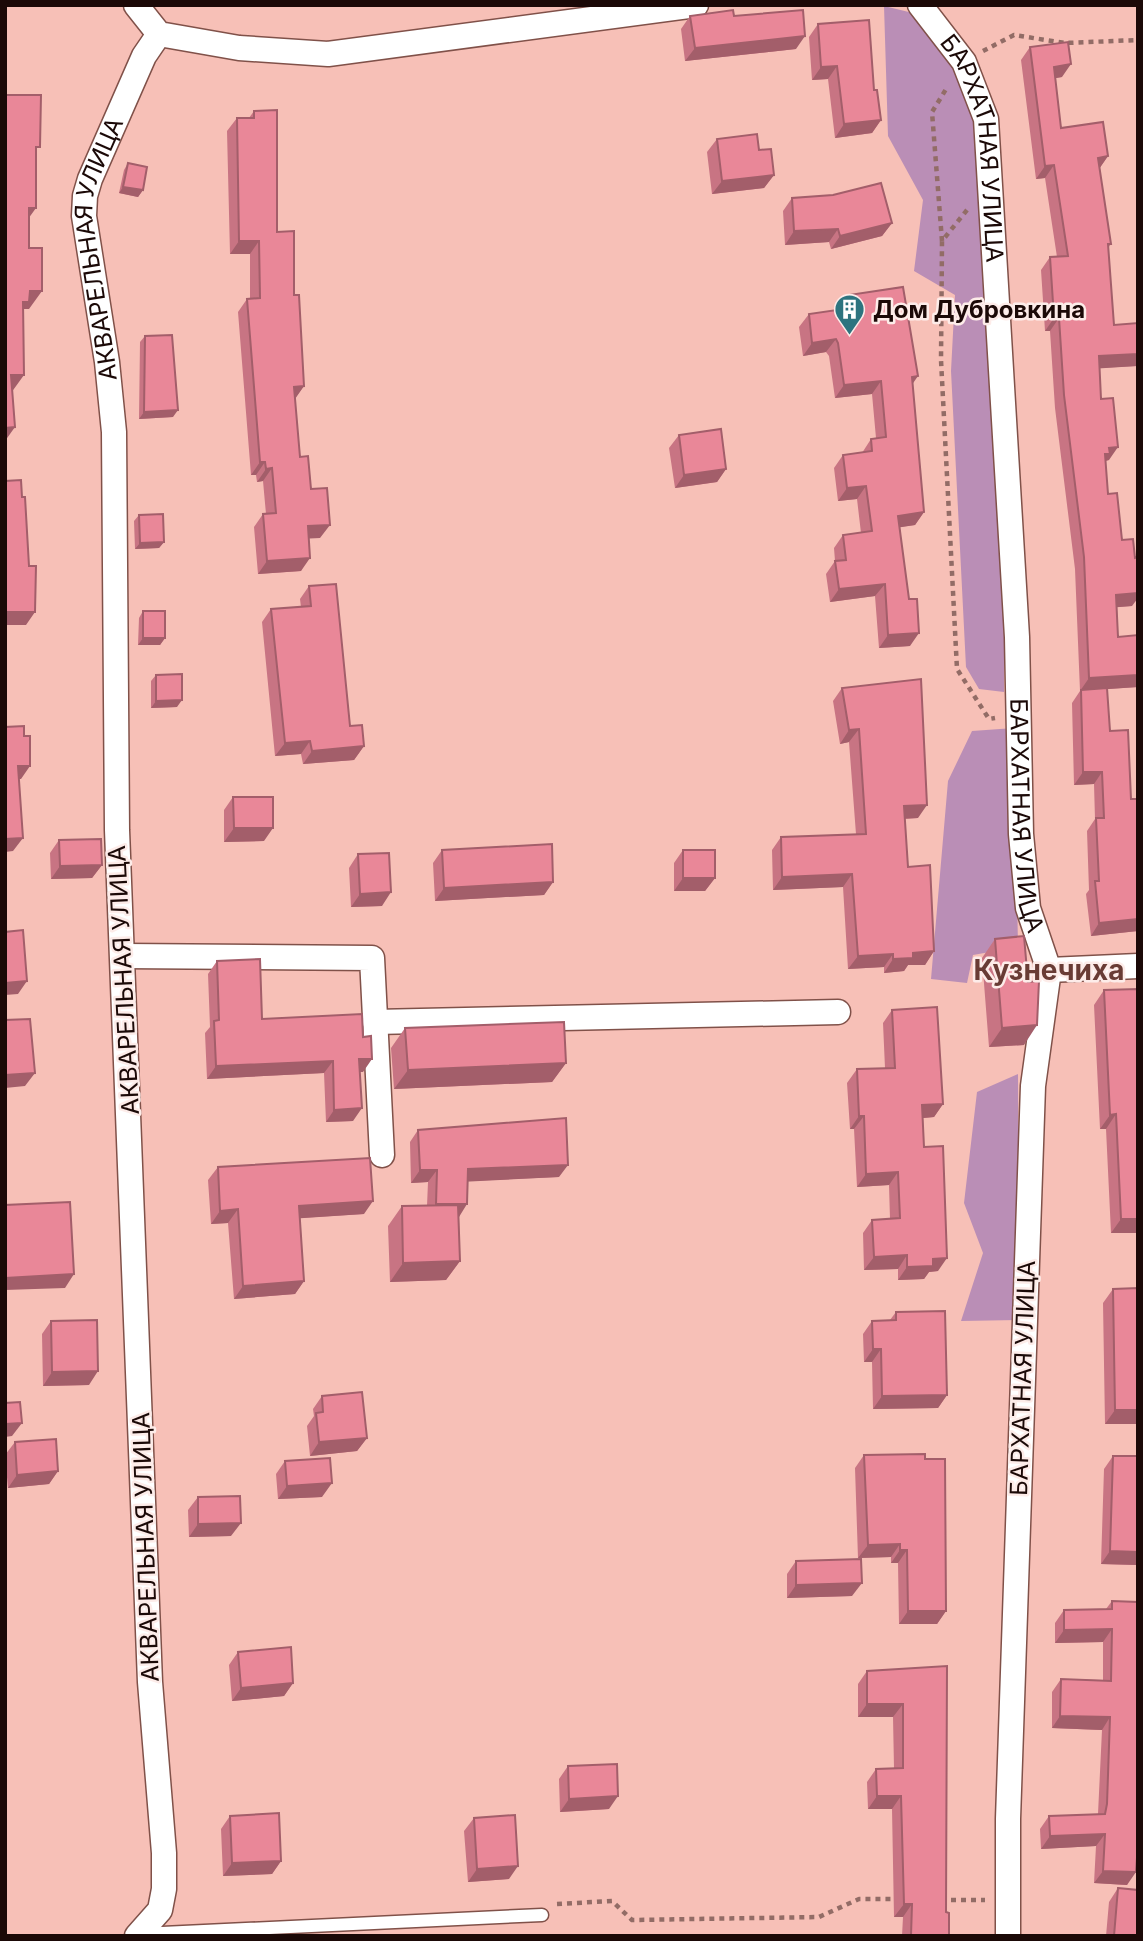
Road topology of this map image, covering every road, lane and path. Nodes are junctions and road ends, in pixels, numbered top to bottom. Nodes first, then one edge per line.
1 (136, 5) edge
2 (696, 5) edge
3 (920, 5) edge
4 (159, 34) junction
5 (1138, 40) edge
6 (964, 62) junction
7 (990, 182) junction
8 (942, 241) junction
9 (1020, 715) junction
10 (123, 956) junction
11 (1138, 966) edge
12 (1049, 970) junction
13 (838, 1012) dead end
14 (375, 1022) junction
15 (382, 1155) dead end
16 (899, 1899) dead end
17 (940, 1900) edge
18 (1008, 1901) junction
19 (542, 1915) joint
20 (140, 1935) edge
21 (1008, 1936) edge

1 - 4 street
2 - 4 street
3 - 6 street, БАРХАТНАЯ УЛИЦА
4 - 10 street, АКВАРЕЛЬНАЯ УЛИЦА
5 - 6 path
6 - 7 street, БАРХАТНАЯ УЛИЦА
6 - 8 path
7 - 8 path
7 - 9 street, БАРХАТНАЯ УЛИЦА
8 - 9 path
9 - 12 street, БАРХАТНАЯ УЛИЦА
10 - 14 street
10 - 20 street, АКВАРЕЛЬНАЯ УЛИЦА
11 - 12 street
12 - 18 street, БАРХАТНАЯ УЛИЦА
13 - 14 street
14 - 15 street
16 - 19 path
17 - 18 path
18 - 21 street, БАРХАТНАЯ УЛИЦА
19 - 20 lane

